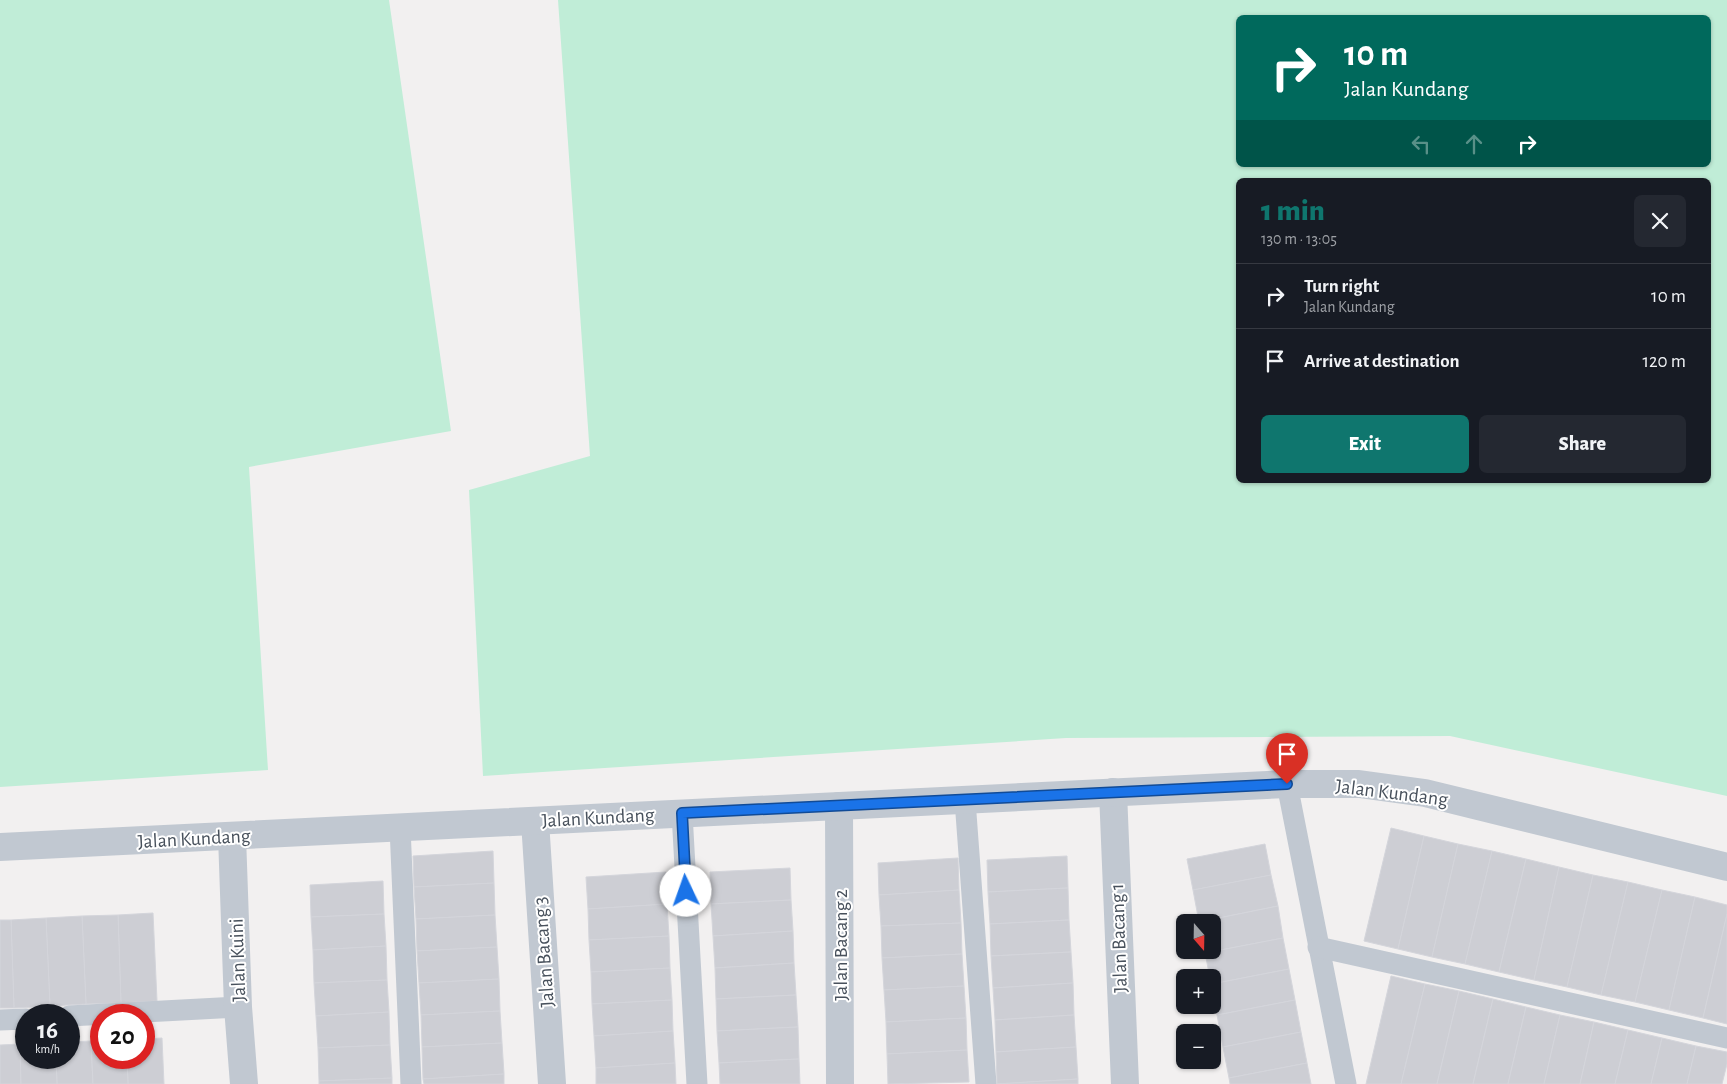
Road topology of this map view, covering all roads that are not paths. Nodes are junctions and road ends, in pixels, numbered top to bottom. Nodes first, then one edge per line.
1 (1287, 784) junction
2 (1113, 792) junction
3 (965, 800) junction
4 (839, 806) junction
5 (682, 813) junction
6 (535, 821) junction
7 (400, 827) junction
8 (232, 836) junction
9 (0, 847) edge
10 (1727, 866) edge
11 (1318, 947) junction
12 (238, 1007) junction
13 (80, 1015) edge
14 (15, 1019) edge
15 (0, 1020) edge
16 (1727, 1038) edge
17 (244, 1084) edge
18 (411, 1084) edge
19 (552, 1084) edge
20 (697, 1084) edge
21 (840, 1084) edge
22 (986, 1084) edge
23 (1124, 1084) edge
24 (1346, 1084) edge

1 - 2 street, Jalan Kundang
1 - 10 street, Jalan Kundang
1 - 11 lane
2 - 3 street, Jalan Kundang
2 - 23 street, Jalan Bacang 1
3 - 4 street, Jalan Kundang
3 - 22 lane
4 - 5 street, Jalan Kundang
4 - 21 street, Jalan Bacang 2
5 - 6 street, Jalan Kundang
5 - 20 lane
6 - 7 street, Jalan Kundang
6 - 19 street, Jalan Bacang 3
7 - 8 street, Jalan Kundang
7 - 18 lane
8 - 9 street, Jalan Kundang
8 - 12 street, Jalan Kuini
11 - 16 lane
11 - 24 lane
12 - 13 lane
12 - 17 street, Jalan Kuini
14 - 15 lane

